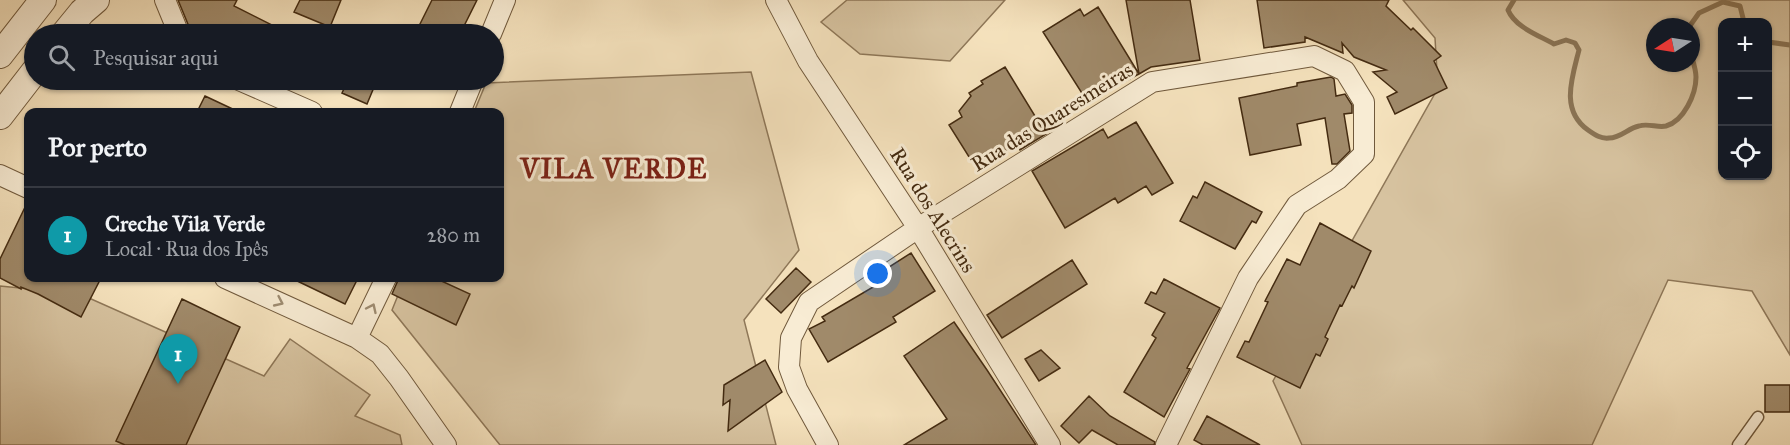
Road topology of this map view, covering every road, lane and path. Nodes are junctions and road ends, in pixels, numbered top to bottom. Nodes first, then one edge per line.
1 (43, 0) edge
2 (96, 0) edge
3 (165, 0) edge
4 (505, 0) edge
5 (776, 0) edge
6 (24, 24) edge
7 (24, 24) edge
8 (72, 24) edge
9 (175, 24) edge
10 (495, 24) edge
11 (0, 55) edge
12 (24, 85) edge
13 (262, 90) edge
14 (469, 90) edge
15 (303, 108) edge
16 (462, 108) edge
17 (0, 116) edge
18 (0, 175) edge
19 (24, 186) edge
20 (918, 228) junction
21 (234, 282) edge
22 (384, 282) edge
23 (357, 338) junction
24 (1758, 417) dead end
25 (446, 445) edge
26 (828, 445) edge
27 (1050, 445) edge
28 (1166, 445) edge
29 (1738, 445) edge

1 - 6 street
2 - 8 street
3 - 9 street
4 - 10 street
5 - 20 street, Rua dos Alecrins
7 - 11 street
12 - 17 street
13 - 15 street
14 - 16 street
18 - 19 street
20 - 26 street, Rua das Quaresmeiras
20 - 27 street, Rua dos Alecrins
20 - 28 street, Rua das Quaresmeiras
21 -> 23 street
23 -> 22 street
23 - 25 street
24 - 29 lane

